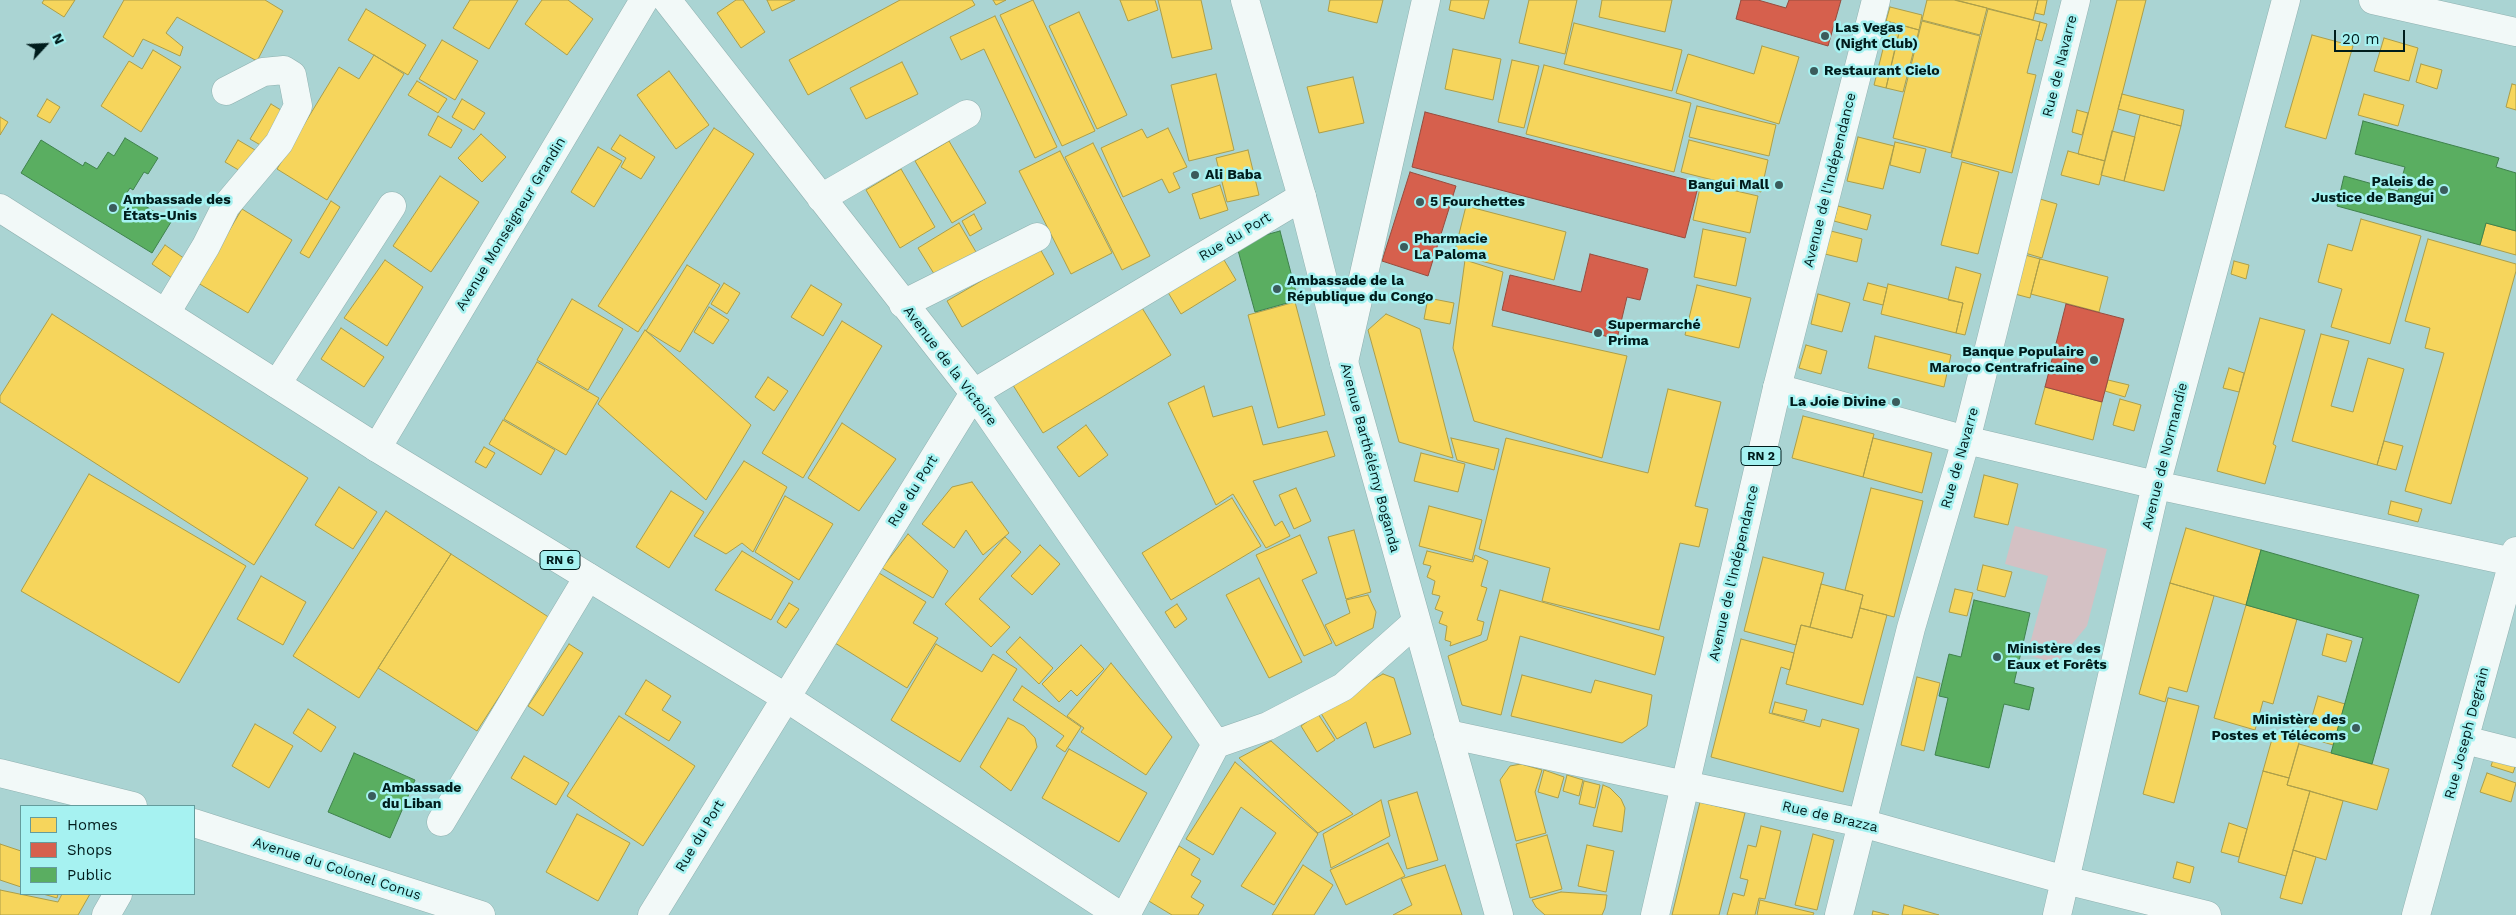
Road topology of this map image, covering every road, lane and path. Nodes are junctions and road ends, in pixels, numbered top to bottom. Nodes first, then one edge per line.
1 (644, 0) edge
2 (667, 0) edge
3 (1245, 0) edge
4 (1426, 0) edge
5 (1876, 0) edge
6 (2076, 0) edge
7 (2286, 0) edge
8 (2373, 0) edge
9 (2516, 32) edge
10 (226, 91) dead end
11 (967, 114) dead end
12 (1302, 197) junction
13 (821, 198) junction
14 (392, 206) dead end
15 (0, 208) edge
16 (1037, 237) dead end
17 (903, 304) junction
18 (166, 313) junction
19 (1344, 362) junction
20 (277, 384) junction
21 (1777, 388) junction
22 (974, 393) junction
23 (1966, 440) junction
24 (377, 448) junction
25 (2156, 484) junction
26 (2515, 557) edge
27 (588, 577) junction
28 (1415, 624) junction
29 (784, 697) junction
30 (1448, 734) junction
31 (2466, 740) junction
32 (1216, 744) junction
33 (2516, 753) edge
34 (0, 773) edge
35 (1686, 786) junction
36 (130, 805) edge
37 (441, 822) dead end
38 (195, 823) edge
39 (1862, 823) junction
40 (2065, 880) junction
41 (117, 895) edge
42 (106, 915) edge
43 (481, 915) edge
44 (652, 915) edge
45 (1119, 915) edge
46 (1126, 915) edge
47 (1499, 915) edge
48 (1655, 915) edge
49 (1839, 915) edge
50 (2057, 915) edge
51 (2207, 915) edge
52 (2416, 915) edge

1 - 24 street, Avenue Monseigneur Grandin
2 - 13 street, Avenue de la Victoire
3 - 12 street, Avenue Barthélémy Boganda
4 - 19 street
5 - 21 street, Avenue de l'Indépendance / RN 2
6 - 23 street, Rue de Navarre
7 - 25 street, Avenue de Normandie
8 - 9 street
10 - 18 street
11 - 13 street
12 - 19 street, Avenue Barthélémy Boganda
12 - 22 street, Rue du Port
13 - 17 street, Avenue de la Victoire
14 - 20 street
15 - 18 street, RN 6
16 - 17 street
17 - 22 street, Avenue de la Victoire
18 - 20 street, RN 6
19 - 28 street, Avenue Barthélémy Boganda
20 - 24 street, RN 6
21 - 23 street
21 - 35 street, Avenue de l'Indépendance / RN 2
22 - 29 street, Rue du Port
22 - 32 street, Avenue de la Victoire
23 - 25 street
23 - 39 street, Rue de Navarre
24 - 27 street, RN 6
25 - 26 street
25 - 40 street, Avenue de Normandie
26 - 31 street, Rue Joseph Degrain
27 - 29 street, RN 6
27 - 37 street
28 - 30 street, Avenue Barthélémy Boganda
28 - 32 street
29 - 44 street, Rue du Port
29 - 45 street, RN 6
30 - 35 street, Rue de Brazza
30 - 47 street, Avenue Barthélémy Boganda
31 - 33 street
31 - 52 street, Rue Joseph Degrain
32 - 46 street
34 - 36 street
35 - 39 street, Rue de Brazza
35 - 48 street, Avenue de l'Indépendance / RN 2
38 - 43 street, Avenue du Colonel Conus
39 - 40 street, Rue de Brazza
39 - 49 street, Rue de Navarre
40 - 50 street, Avenue de Normandie
40 - 51 street, Rue de Brazza
41 - 42 street

